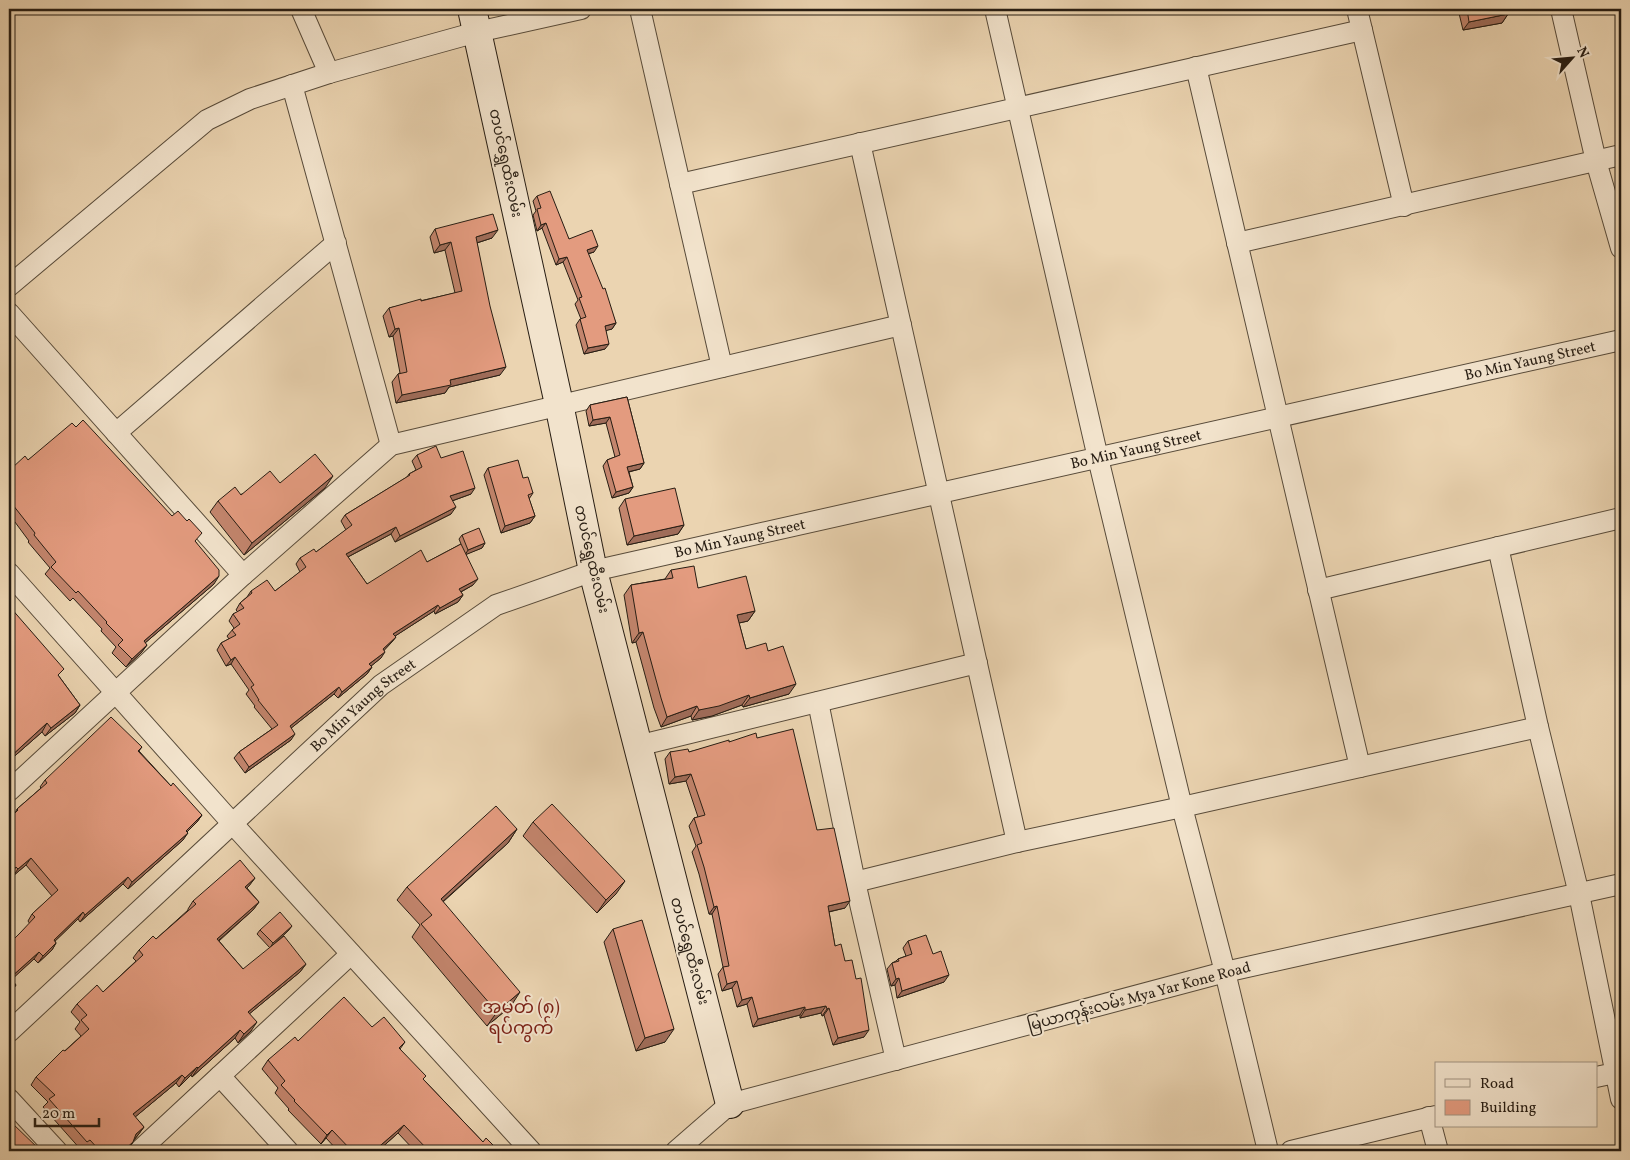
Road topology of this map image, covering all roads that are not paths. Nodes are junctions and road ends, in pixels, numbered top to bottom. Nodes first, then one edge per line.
1 (301, 9) edge
2 (581, 9) edge
3 (640, 9) edge
4 (995, 9) edge
5 (1357, 9) edge
6 (1561, 9) edge
7 (474, 20) edge
8 (1362, 30) junction
9 (1196, 67) junction
10 (329, 73) junction
11 (292, 85) junction
12 (1018, 108) junction
13 (860, 143) junction
14 (1621, 155) edge
15 (1596, 161) junction
16 (680, 184) junction
17 (1404, 206) junction
18 (336, 243) junction
19 (1237, 243) junction
20 (1621, 248) edge
21 (9, 286) edge
22 (9, 313) edge
23 (901, 325) junction
24 (1621, 340) edge
25 (722, 367) junction
26 (559, 404) junction
27 (1278, 417) junction
28 (116, 433) junction
29 (391, 445) junction
30 (1098, 458) junction
31 (939, 494) junction
32 (1621, 518) edge
33 (1498, 547) junction
34 (594, 570) junction
35 (9, 573) edge
36 (243, 574) junction
37 (1318, 590) junction
38 (977, 663) junction
39 (116, 692) junction
40 (818, 702) junction
41 (1538, 727) junction
42 (637, 746) junction
43 (1360, 766) junction
44 (9, 791) edge
45 (1182, 807) junction
46 (232, 823) junction
47 (1017, 842) junction
48 (855, 882) junction
49 (1621, 884) edge
50 (1579, 894) junction
51 (351, 954) junction
52 (1226, 972) junction
53 (9, 1032) edge
54 (896, 1060) junction
55 (1606, 1075) edge
56 (220, 1076) junction
57 (9, 1099) edge
58 (1621, 1099) edge
59 (730, 1104) junction
60 (1433, 1116) edge
61 (56, 1151) edge
62 (139, 1151) edge
63 (288, 1151) edge
64 (531, 1151) edge
65 (676, 1151) edge
66 (1268, 1151) edge
67 (1291, 1151) edge
68 (1438, 1151) edge

1 - 10 street
2 - 7 street
3 - 16 street
4 - 12 street
5 - 8 street
6 - 15 street
7 - 10 street
7 - 26 street, တပင်ရွှေထီးလမ်း
8 - 9 street
8 - 17 street
9 - 12 street
9 - 19 street
10 - 11 street
11 - 18 street
11 - 21 street
12 - 13 street
12 - 30 street
13 - 16 street
13 - 23 street
14 - 15 street
15 - 17 street
15 - 20 street
16 - 25 street
17 - 19 street
18 - 28 street
18 - 29 street
19 - 27 street
22 - 28 street
23 - 25 street
23 - 31 street
24 - 27 street, Bo Min Yaung Street
25 - 26 street
26 - 29 street
26 - 34 street, တပင်ရွှေထီးလမ်း
27 - 30 street, Bo Min Yaung Street
27 - 37 street
28 - 36 street
29 - 36 street
30 - 31 street, Bo Min Yaung Street
30 - 45 street
31 - 34 street, Bo Min Yaung Street
31 - 38 street
32 - 33 street
33 - 37 street
33 - 41 street
34 - 42 street, တပင်ရွှေထီးလမ်း
34 - 46 street, Bo Min Yaung Street
35 - 39 street
36 - 39 street
37 - 43 street
38 - 40 street
38 - 47 street
39 - 44 street
39 - 46 street
40 - 42 street
40 - 48 street
41 - 43 street
41 - 50 street
42 - 59 street, တပင်ရွှေထီးလမ်း
43 - 45 street
45 - 47 street
45 - 52 street
46 - 51 street
46 - 53 street, Bo Min Yaung Street
47 - 48 street
48 - 54 street
49 - 50 street, မြယာကုန်းလမ်း Mya Yar Kone Road
50 - 52 street, မြယာကုန်းလမ်း Mya Yar Kone Road
50 - 55 street
51 - 56 street
51 - 64 street
52 - 54 street, မြယာကုန်းလမ်း Mya Yar Kone Road
52 - 66 street
54 - 59 street, မြယာကုန်းလမ်း Mya Yar Kone Road
55 - 58 street
56 - 62 street
56 - 63 street
57 - 61 street
59 - 65 street, မြယာကုန်းလမ်း Mya Yar Kone Road
60 - 67 street
60 - 68 street

